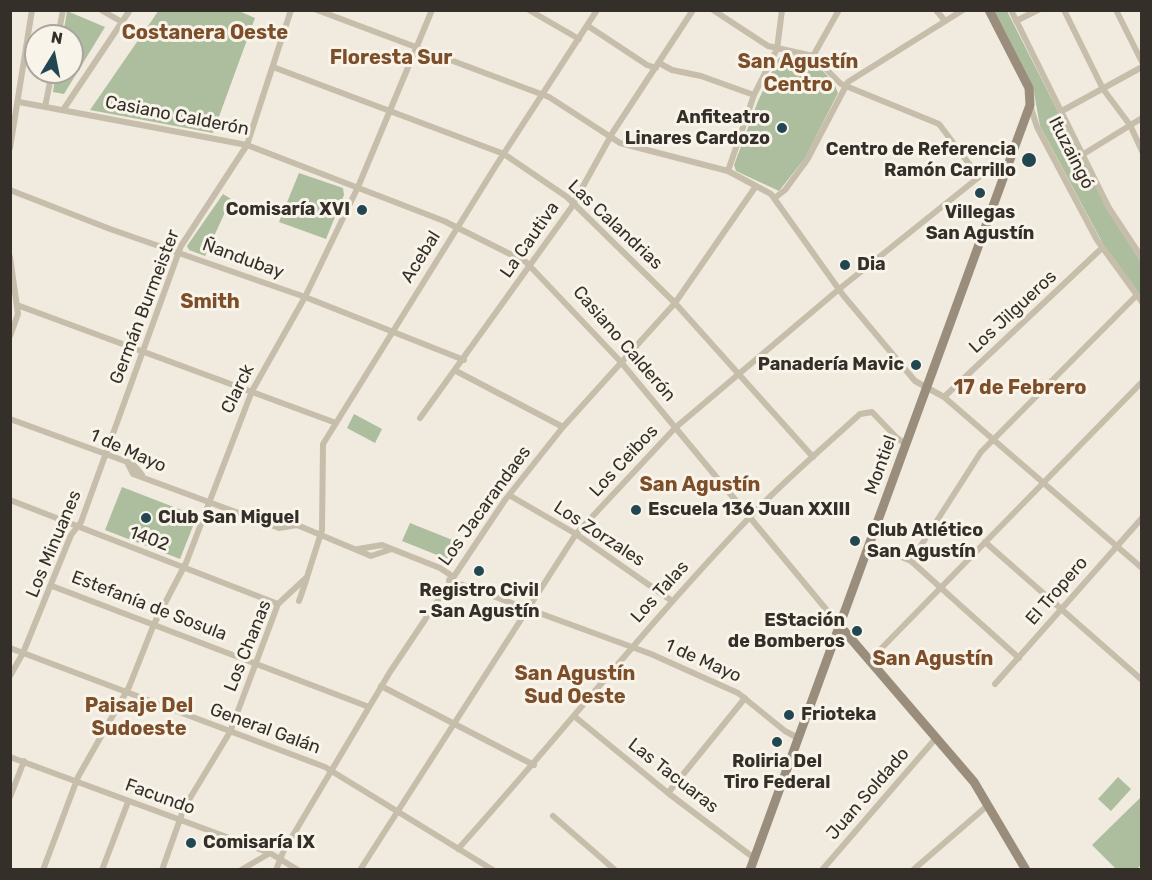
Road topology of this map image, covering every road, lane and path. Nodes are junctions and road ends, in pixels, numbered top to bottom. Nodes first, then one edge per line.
1 (33, 10) edge
2 (101, 10) edge
3 (130, 10) edge
4 (291, 10) edge
5 (317, 10) edge
6 (432, 10) edge
7 (528, 10) edge
8 (597, 10) edge
9 (693, 10) edge
10 (713, 10) edge
11 (782, 10) edge
12 (840, 10) edge
13 (936, 10) edge
14 (963, 10) edge
15 (989, 10) edge
16 (1011, 10) edge
17 (1038, 10) edge
18 (1064, 10) edge
19 (1116, 10) edge
20 (945, 21) junction
21 (1016, 21) junction
22 (122, 22) junction
23 (588, 26) junction
24 (579, 39) junction
25 (417, 49) junction
26 (777, 49) junction
27 (813, 56) junction
28 (1142, 62) edge
29 (657, 66) junction
30 (273, 67) junction
31 (1142, 67) edge
32 (49, 84) edge
33 (845, 86) junction
34 (1103, 89) junction
35 (544, 94) junction
36 (754, 95) junction
37 (19, 102) junction
38 (1030, 105) junction
39 (45, 107) junction
40 (63, 110) junction
41 (390, 112) junction
42 (1060, 112) junction
43 (1142, 118) edge
44 (1130, 125) junction
45 (1037, 127) junction
46 (1022, 130) junction
47 (610, 138) junction
48 (247, 146) junction
49 (10, 148) edge
50 (1142, 151) edge
51 (504, 154) junction
52 (1082, 155) junction
53 (1008, 166) junction
54 (728, 171) junction
55 (979, 177) junction
56 (756, 186) junction
57 (358, 187) junction
58 (10, 190) edge
59 (776, 198) junction
60 (574, 203) junction
61 (458, 228) junction
62 (1102, 248) junction
63 (178, 252) junction
64 (10, 257) edge
65 (1142, 258) edge
66 (531, 266) junction
67 (838, 290) junction
68 (1136, 296) junction
69 (305, 297) junction
70 (1142, 302) edge
71 (675, 303) junction
72 (17, 305) junction
73 (393, 332) junction
74 (10, 336) edge
75 (142, 351) junction
76 (464, 360) junction
77 (620, 361) junction
78 (456, 371) junction
79 (737, 375) junction
80 (1142, 382) edge
81 (926, 389) junction
82 (252, 391) junction
83 (944, 397) junction
84 (420, 418) dead end
85 (10, 419) edge
86 (336, 423) junction
87 (563, 427) junction
88 (675, 428) junction
89 (994, 440) junction
90 (906, 444) junction
91 (106, 455) junction
92 (813, 457) junction
93 (1043, 483) junction
94 (509, 495) junction
95 (10, 500) edge
96 (210, 501) junction
97 (749, 518) junction
98 (1142, 518) edge
99 (77, 528) junction
100 (576, 534) junction
101 (322, 536) junction
102 (986, 542) junction
103 (870, 544) junction
104 (1116, 547) junction
105 (911, 561) junction
106 (183, 568) junction
107 (1142, 568) edge
108 (308, 577) junction
109 (451, 578) junction
110 (52, 586) junction
111 (941, 588) junction
112 (299, 601) dead end
113 (672, 601) junction
114 (278, 604) junction
115 (525, 610) junction
116 (1061, 610) junction
117 (154, 624) junction
118 (840, 626) junction
119 (631, 647) junction
120 (10, 648) edge
121 (23, 653) junction
122 (1019, 658) junction
123 (870, 660) junction
124 (257, 663) junction
125 (10, 676) edge
126 (1142, 680) edge
127 (995, 684) dead end
128 (381, 686) junction
129 (126, 693) junction
130 (746, 698) junction
131 (369, 707) junction
132 (574, 716) junction
133 (454, 723) junction
134 (230, 732) junction
135 (798, 738) junction
136 (936, 738) junction
137 (10, 757) edge
138 (24, 761) junction
139 (534, 765) junction
140 (332, 771) junction
141 (76, 782) junction
142 (668, 793) junction
143 (10, 797) edge
144 (128, 802) junction
145 (987, 806) junction
146 (397, 811) junction
147 (553, 816) dead end
148 (179, 820) junction
149 (458, 849) junction
150 (270, 853) junction
151 (280, 857) junction
152 (754, 858) junction
153 (43, 870) edge
154 (102, 870) edge
155 (162, 870) edge
156 (241, 870) edge
157 (276, 870) edge
158 (298, 870) edge
159 (360, 870) edge
160 (493, 870) edge
161 (615, 870) edge
162 (750, 870) edge
163 (822, 870) edge
164 (913, 870) edge
165 (1026, 870) edge

1 - 37 street
2 - 22 street
3 - 22 street
4 - 30 street, Germán Burmeister
5 - 25 street
6 - 25 street, Clarck
7 - 24 street
8 - 23 street, Acebal
9 - 29 street, La Cautiva
10 - 26 street
11 - 26 street
12 - 27 street
13 - 20 street
14 - 20 street
15 - 38 street, Ituzaingó
16 - 21 street, Ituzaingó
17 - 21 street
18 - 34 street
19 - 28 street
20 - 33 street
21 - 42 street, Ituzaingó
22 - 40 street
23 - 24 street, Acebal
23 - 29 street
24 - 35 street, Acebal
25 - 35 street
25 - 41 street, Clarck
26 - 27 street
26 - 36 street
27 - 33 street
29 - 36 street
29 - 47 street, La Cautiva
30 - 41 street, Las Calandrias
30 - 48 street, Germán Burmeister
31 - 34 street
32 - 39 street
33 - 55 street
33 - 59 street
34 - 42 street
34 - 44 street
35 - 47 street
35 - 51 street, Acebal
36 - 54 street
37 - 39 street, Casiano Calderón
37 - 49 street
38 - 45 street, Ituzaingó
38 - 46 street, Montiel
39 - 40 street, Casiano Calderón
40 - 48 street, Casiano Calderón
41 - 51 street, Las Calandrias
41 - 57 street, Clarck
42 - 52 street, Ituzaingó
43 - 44 street
44 - 50 street
44 - 52 street
45 - 46 street
45 - 62 street, Ituzaingó
46 - 53 street, Montiel
47 - 54 street
47 - 60 street, La Cautiva
48 - 57 street, Casiano Calderón
48 - 63 street, Germán Burmeister
51 - 60 street, Las Calandrias
51 - 61 street, Acebal
52 - 65 street, Ituzaingó
53 - 55 street, Los Ceibos
53 - 81 street, Montiel
54 - 56 street
55 - 67 street, Los Ceibos
56 - 59 street
56 - 71 street, Los Jacarandaes
57 - 61 street, Casiano Calderón
57 - 69 street, Clarck
58 - 63 street, Ñandubay
59 - 67 street
60 - 66 street, La Cautiva
60 - 71 street, Las Calandrias
61 - 66 street, Casiano Calderón
61 - 73 street, Acebal
62 - 68 street, Ituzaingó
62 - 83 street, Los Jilgueros
63 - 69 street, Ñandubay
63 - 75 street, Germán Burmeister
64 - 72 street
66 - 76 street, La Cautiva
66 - 77 street, Casiano Calderón
67 - 79 street, Los Ceibos
67 - 81 street
68 - 70 street, Ituzaingó
68 - 89 street
69 - 73 street, Ñandubay
69 - 82 street, Clarck
71 - 77 street, Los Jacarandaes
71 - 79 street, Las Calandrias
72 - 74 street
72 - 75 street
73 - 76 street, Ñandubay
73 - 86 street, Acebal
75 - 82 street
75 - 91 street, Germán Burmeister
76 - 78 street, La Cautiva
77 - 87 street, Los Jacarandaes
77 - 88 street, Casiano Calderón
78 - 84 street, La Cautiva
78 - 87 street
79 - 88 street, Los Ceibos
79 - 92 street, Las Calandrias
80 - 93 street
81 - 83 street
81 - 90 street, Montiel
82 - 86 street
82 - 96 street, Clarck
83 - 89 street
85 - 91 street, 1 de Mayo
86 - 101 street, Acebal
87 - 94 street, Los Jacarandaes
88 - 97 street, Casiano Calderón
88 - 100 street, Los Ceibos
89 - 93 street
89 - 105 street
90 - 92 street, Los Talas
90 - 103 street, Montiel
91 - 96 street, 1 de Mayo
91 - 99 street, Los Minuanes
92 - 97 street, Los Talas
93 - 102 street
93 - 104 street
94 - 100 street, Los Zorzales
94 - 109 street, Los Jacarandaes
95 - 99 street, 1402
96 - 101 street, 1 de Mayo
96 - 106 street, Clarck
97 - 113 street, Los Talas
97 - 118 street, Casiano Calderón
98 - 104 street, El Tropero
99 - 106 street, 1402
99 - 110 street, Los Minuanes
100 - 113 street, Los Zorzales
100 - 115 street, Los Ceibos
101 - 108 street, Los Chanas
101 - 109 street, 1 de Mayo
102 - 111 street
102 - 116 street
103 - 105 street
103 - 118 street, Montiel
104 - 107 street
104 - 116 street, El Tropero
105 - 111 street
106 - 114 street, 1402
106 - 117 street, Clarck
108 - 112 street
108 - 114 street, Los Chanas
109 - 115 street, 1 de Mayo
109 - 128 street, Los Jacarandaes
110 - 117 street, Estefanía de Sosula
110 - 121 street, Los Minuanes
111 - 122 street
111 - 123 street
113 - 119 street, Los Talas
114 - 124 street, Los Chanas
115 - 119 street, 1 de Mayo
115 - 133 street, Los Ceibos
116 - 122 street, El Tropero
116 - 126 street
117 - 124 street, Estefanía de Sosula
117 - 129 street, Clarck
118 - 123 street, Casiano Calderón
118 - 135 street, Montiel
119 - 130 street, 1 de Mayo
119 - 132 street, Los Talas
120 - 121 street, General Galán
121 - 125 street, Los Minuanes
121 - 129 street, General Galán
122 - 127 street, El Tropero
123 - 136 street, Casiano Calderón
124 - 131 street, Estefanía de Sosula
124 - 134 street, Los Chanas
128 - 131 street, Los Jacarandaes
128 - 133 street
129 - 134 street, General Galán
129 - 141 street, Clarck
130 - 135 street, 1 de Mayo
130 - 142 street
131 - 140 street, Los Jacarandaes
132 - 139 street, Los Talas
132 - 142 street, Las Tacuaras
133 - 139 street
133 - 146 street, Los Ceibos
134 - 140 street, General Galán
134 - 148 street, Los Chanas
135 - 152 street, Montiel
136 - 145 street, Casiano Calderón
136 - 163 street, Juan Soldado
137 - 138 street, Facundo
138 - 141 street, Facundo
138 - 143 street
139 - 149 street, Los Talas
140 - 146 street, General Galán
140 - 151 street, Los Jacarandaes
141 - 144 street, Facundo
141 - 153 street, Clarck
142 - 152 street, Las Tacuaras
144 - 148 street, Facundo
144 - 154 street
145 - 164 street
145 - 165 street, Casiano Calderón
146 - 149 street, General Galán
146 - 159 street, Los Ceibos
147 - 161 street
148 - 150 street, Facundo
148 - 155 street, Los Chanas
149 - 160 street, General Galán
150 - 151 street, Facundo
150 - 156 street
151 - 157 street, Los Jacarandaes
151 - 158 street, Facundo
152 - 162 street, Montiel

